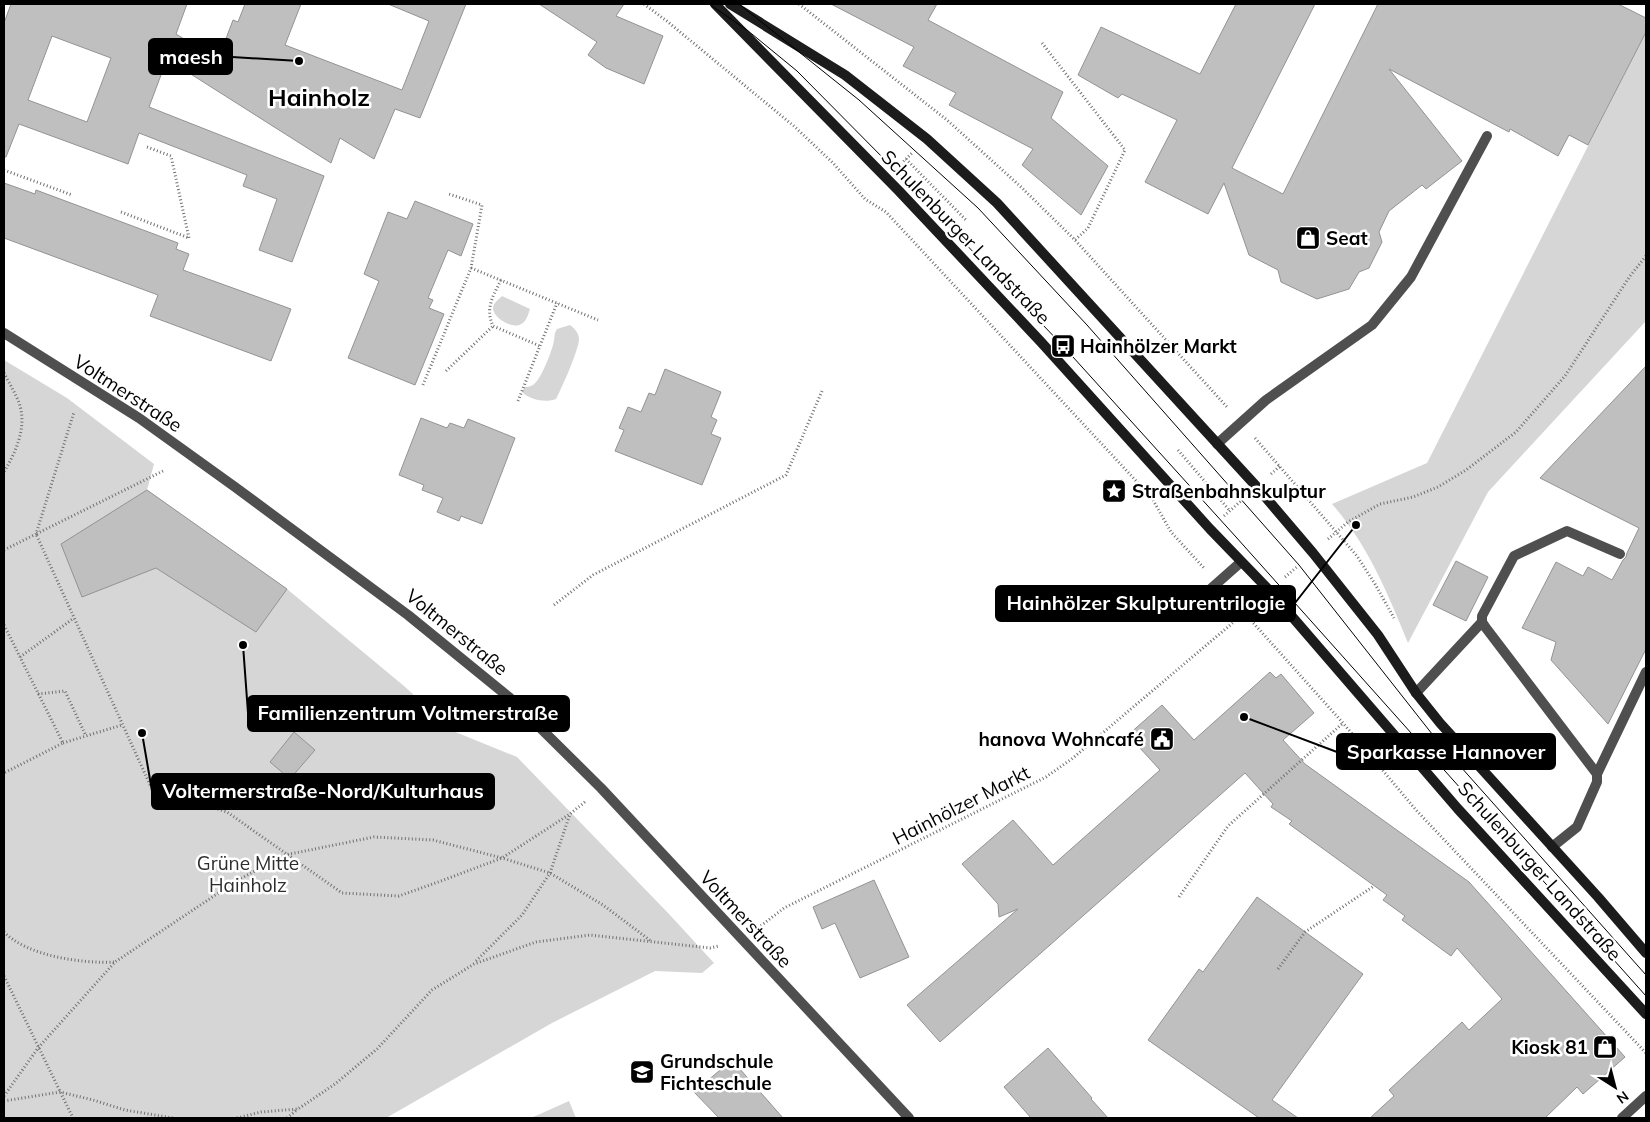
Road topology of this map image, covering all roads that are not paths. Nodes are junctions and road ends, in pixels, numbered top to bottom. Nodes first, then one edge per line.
1 (715, 4) edge
2 (730, 4) edge
3 (1487, 136) dead end
4 (4, 333) edge
5 (1217, 444) junction
6 (1620, 554) dead end
7 (1241, 562) junction
8 (1206, 593) dead end
9 (1482, 622) junction
10 (1646, 672) edge
11 (1416, 693) junction
12 (1597, 774) junction
13 (1552, 847) junction
14 (1646, 953) edge
15 (1646, 1014) edge
16 (1646, 1096) edge
17 (909, 1118) edge
18 (1622, 1118) edge

1 - 7 main road, Schulenburger Landstraße
2 - 5 main road, Schulenburger Landstraße
3 - 5 street
4 - 17 street, Voltmerstraße
5 - 11 main road, Schulenburger Landstraße
6 - 9 street
7 - 8 street
7 - 15 main road, Schulenburger Landstraße
9 - 11 street
9 - 12 street
10 - 12 street
11 - 13 main road, Schulenburger Landstraße
12 - 13 street
13 - 14 main road, Schulenburger Landstraße
16 - 18 street

